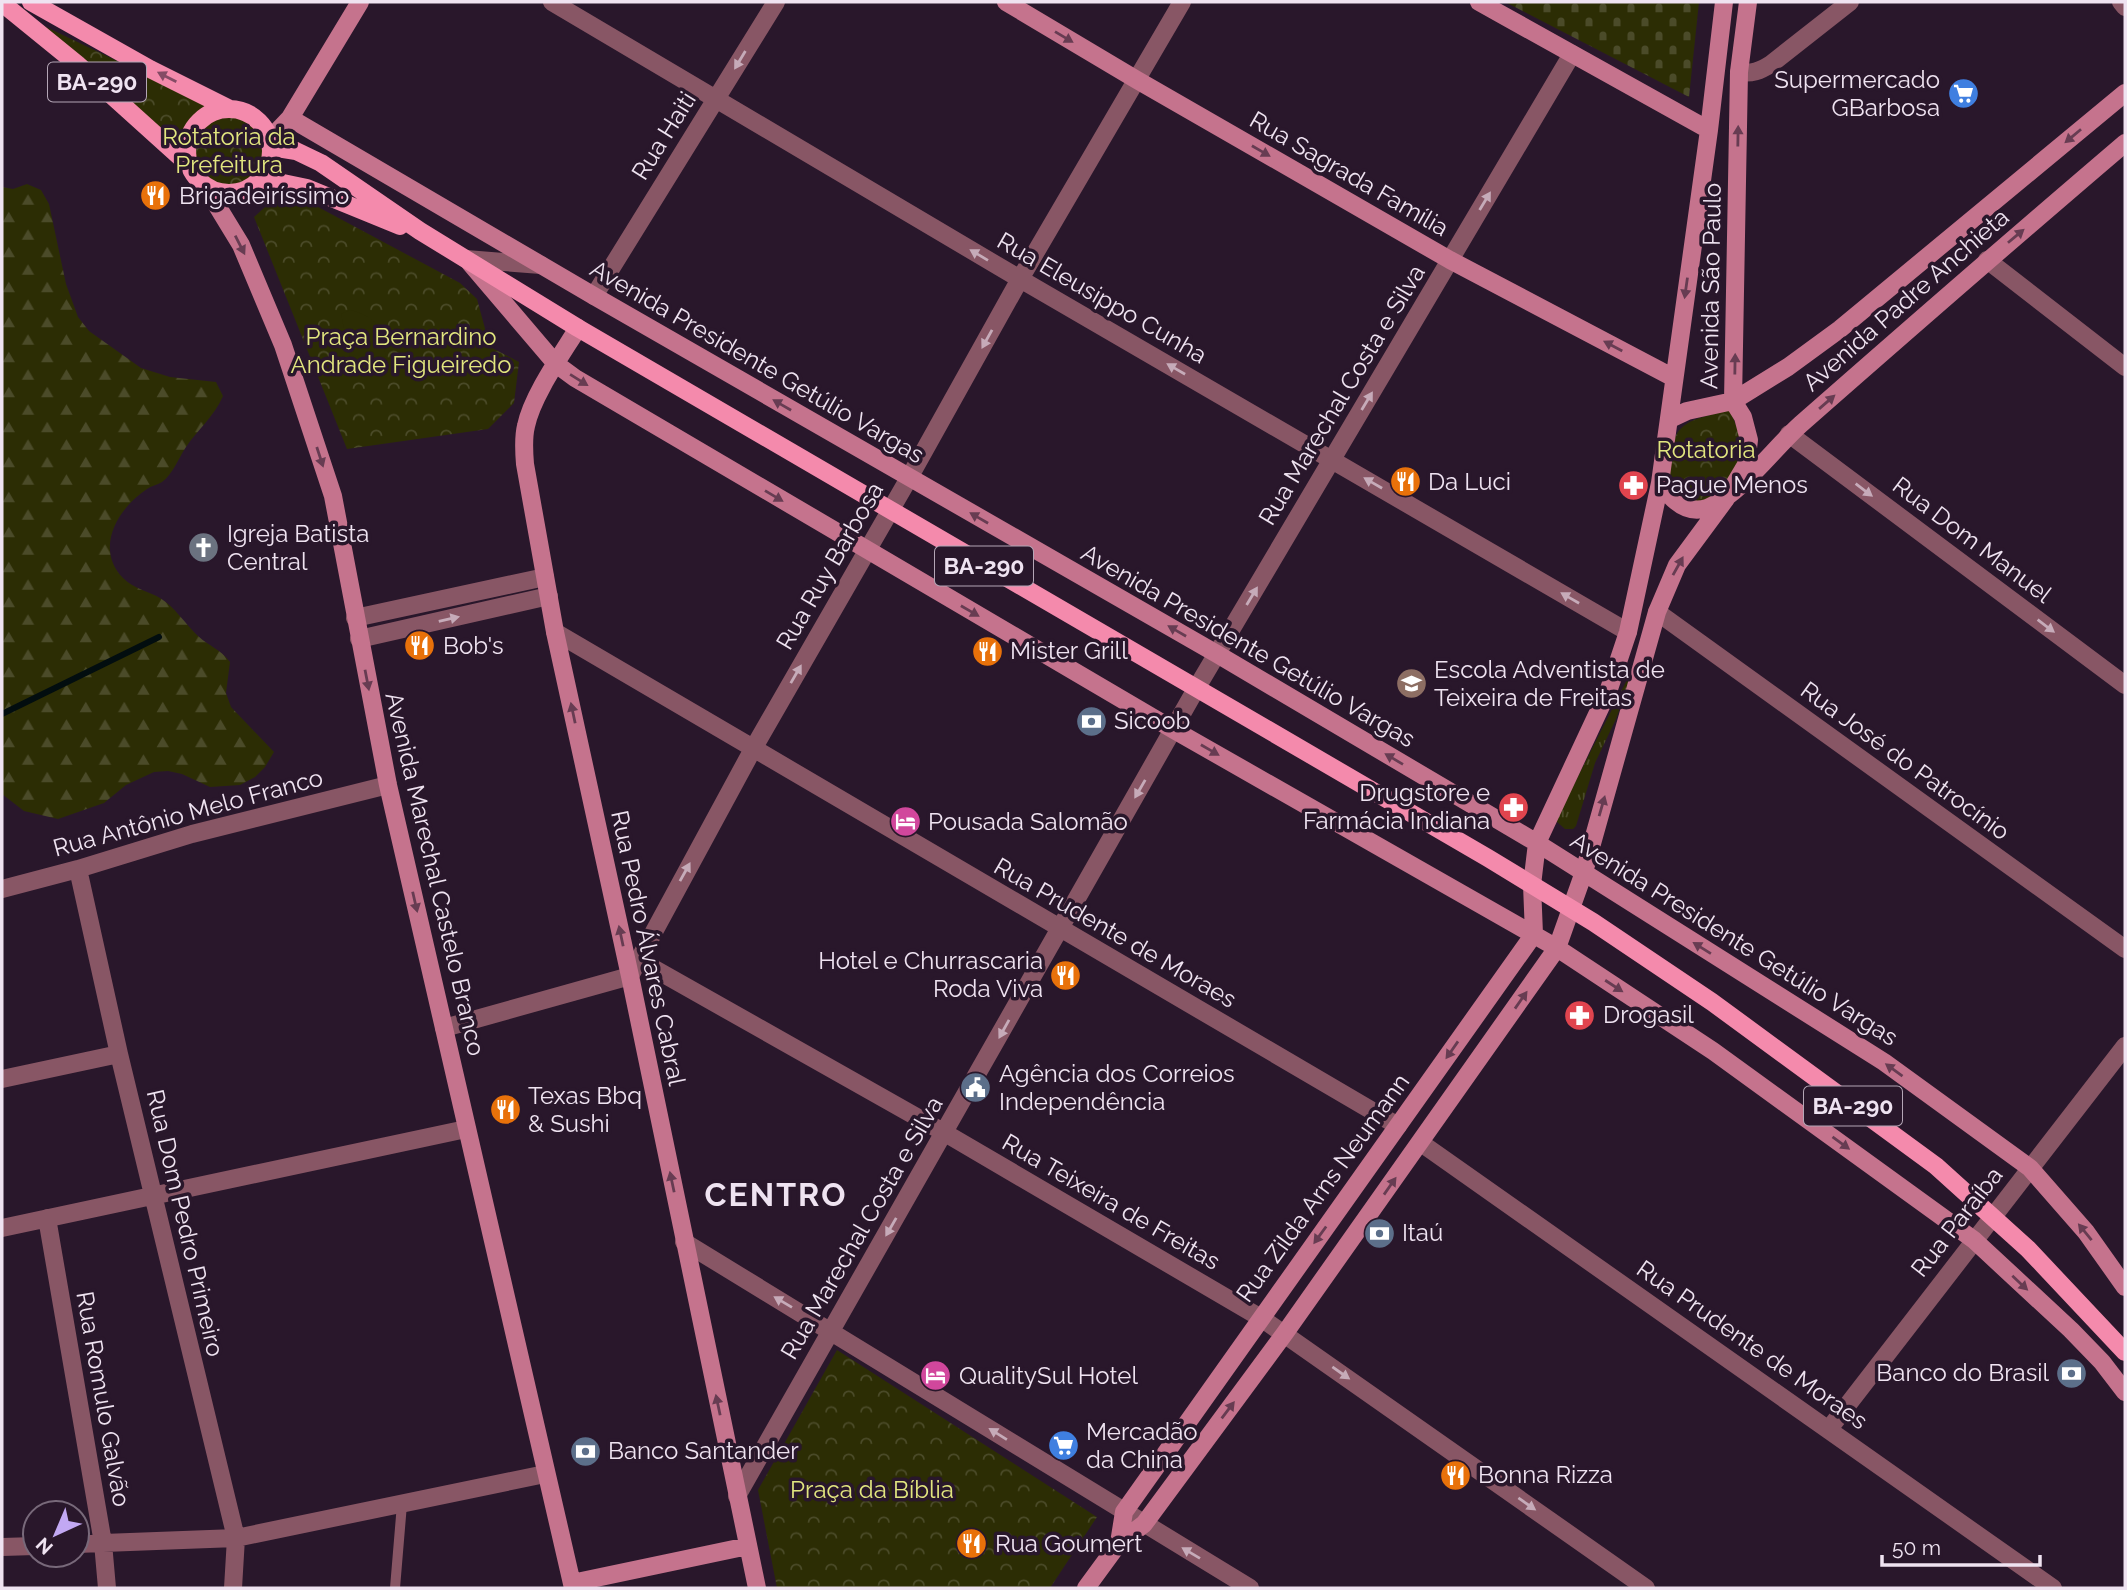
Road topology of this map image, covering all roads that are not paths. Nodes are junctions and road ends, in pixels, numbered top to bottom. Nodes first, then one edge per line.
1 (31, 2) edge
2 (360, 2) edge
3 (552, 2) edge
4 (776, 2) edge
5 (1006, 2) edge
6 (1182, 2) edge
7 (1479, 2) edge
8 (1724, 2) edge
9 (1748, 2) edge
10 (1850, 2) edge
11 (2121, 2) edge
12 (2, 3) edge
13 (2125, 7) edge
14 (1572, 54) junction
15 (1739, 72) junction
16 (1137, 80) junction
17 (2125, 93) edge
18 (717, 98) junction
19 (228, 108) junction
20 (290, 118) junction
21 (1709, 130) junction
22 (271, 143) junction
23 (2125, 143) edge
24 (188, 165) junction
25 (258, 183) junction
26 (205, 186) junction
27 (420, 231) junction
28 (466, 259) junction
29 (1450, 260) junction
30 (1987, 260) junction
31 (541, 265) junction
32 (1020, 279) junction
33 (594, 296) junction
34 (578, 328) junction
35 (556, 364) junction
36 (2125, 367) edge
37 (1674, 378) junction
38 (1734, 401) junction
39 (1670, 419) junction
40 (1790, 434) junction
41 (1332, 460) junction
42 (909, 478) junction
43 (1660, 483) junction
44 (1725, 500) junction
45 (890, 512) junction
46 (866, 551) junction
47 (545, 577) junction
48 (549, 596) junction
49 (1657, 612) junction
50 (355, 618) junction
51 (555, 632) junction
52 (1629, 632) junction
53 (359, 639) junction
54 (1217, 654) junction
55 (2125, 685) edge
56 (1196, 689) junction
57 (1174, 730) junction
58 (753, 749) junction
59 (388, 785) junction
60 (1537, 844) junction
61 (78, 869) junction
62 (1584, 872) junction
63 (1532, 885) junction
64 (2, 889) edge
65 (1571, 908) junction
66 (1060, 930) junction
67 (1534, 934) junction
68 (1557, 948) junction
69 (2125, 949) edge
70 (633, 968) junction
71 (444, 1028) junction
72 (2125, 1046) edge
73 (119, 1054) junction
74 (2, 1079) edge
75 (1398, 1126) junction
76 (466, 1129) junction
77 (946, 1133) junction
78 (1421, 1143) junction
79 (2029, 1168) junction
80 (152, 1196) junction
81 (1993, 1215) junction
82 (47, 1219) junction
83 (2, 1228) edge
84 (1974, 1240) junction
85 (684, 1242) junction
86 (2125, 1287) edge
87 (1261, 1318) junction
88 (830, 1330) junction
89 (1286, 1333) junction
90 (2125, 1352) edge
91 (2125, 1392) edge
92 (1829, 1429) junction
93 (545, 1474) junction
94 (737, 1496) junction
95 (402, 1504) junction
96 (1124, 1511) junction
97 (1144, 1524) junction
98 (236, 1538) junction
99 (91, 1543) edge
100 (103, 1543) junction
101 (1119, 1543) junction
102 (21, 1546) edge
103 (748, 1546) junction
104 (2, 1547) edge
105 (573, 1586) edge
106 (1246, 1587) edge
107 (107, 1588) edge
108 (233, 1588) edge
109 (396, 1588) edge
110 (757, 1588) edge
111 (1086, 1588) edge
112 (1646, 1588) edge
113 (2053, 1588) edge

19 -> 1 main road, BA-290
2 - 20 street
3 - 18 street, Rua Eleusippo Cunha
4 -> 18 street, Rua Haiti
5 -> 16 street, Rua Sagrada Família
6 - 16 street, Rua Ruy Barbosa
7 - 14 street
8 - 21 street, Avenida São Paulo
9 - 15 street, Avenida São Paulo
10 - 15 street
11 - 13 street
12 - 24 main road, BA-290
14 - 21 street
29 -> 14 street, Rua Marechal Costa e Silva
38 -> 15 street, Avenida São Paulo
16 -> 29 street, Rua Sagrada Família
16 - 32 street, Rua Ruy Barbosa
17 -> 38 street, Avenida Padre Anchieta
32 -> 18 street, Rua Eleusippo Cunha
18 - 33 street, Rua Haiti
19 - 22 main road
19 - 24 main road
20 - 22 street
20 - 31 street, Avenida Presidente Getúlio Vargas
21 -> 37 street, Avenida São Paulo
22 - 25 main road
22 - 27 main road, BA-290
30 -> 23 street, Avenida Padre Anchieta
24 - 26 main road
25 - 26 main road
25 - 27 main road, BA-290
26 -> 50 street, Avenida Marechal Castelo Branco
27 - 28 main road, BA-290
28 - 31 street
28 - 34 main road, BA-290
28 - 35 street
37 -> 29 street, Rua Sagrada Família
41 -> 29 street, Rua Marechal Costa e Silva
30 - 36 street
40 -> 30 street, Avenida Padre Anchieta
31 - 33 street, Avenida Presidente Getúlio Vargas
41 -> 32 street, Rua Eleusippo Cunha
32 -> 42 street, Rua Ruy Barbosa
42 -> 33 street, Avenida Presidente Getúlio Vargas
34 - 35 street, Rua Pedro Álvares Cabral
34 - 45 main road, BA-290
35 -> 46 street
35 - 47 street, Rua Pedro Álvares Cabral
37 - 39 street, Avenida São Paulo
38 - 39 street
38 - 44 street, Avenida São Paulo
39 - 43 street, Avenida São Paulo
40 - 44 street, Avenida Padre Anchieta
40 -> 55 street, Rua Dom Manuel
52 -> 41 street, Rua Eleusippo Cunha
54 -> 41 street, Rua Marechal Costa e Silva
42 - 45 street, Rua Ruy Barbosa
54 -> 42 street, Avenida Presidente Getúlio Vargas
43 - 44 street
43 - 52 street, Avenida São Paulo
49 -> 44 street, Avenida São Paulo
45 - 46 street, Rua Ruy Barbosa
45 - 56 main road, BA-290
46 -> 57 street
58 -> 46 street, Rua Ruy Barbosa
47 - 48 street, Rua Pedro Álvares Cabral
47 - 50 street
48 - 51 street, Rua Pedro Álvares Cabral
53 -> 48 street
62 -> 49 street, Avenida São Paulo
49 - 69 street, Rua José do Patrocínio
50 - 53 street, Avenida Marechal Castelo Branco
51 - 58 street, Rua Prudente de Moraes
70 -> 51 street, Rua Pedro Álvares Cabral
52 - 60 street, Avenida São Paulo
53 -> 59 street, Avenida Marechal Castelo Branco
54 - 56 street, Rua Marechal Costa e Silva
60 -> 54 street, Avenida Presidente Getúlio Vargas
56 - 57 street, Rua Marechal Costa e Silva
56 - 63 main road, BA-290
57 -> 66 street, Rua Marechal Costa e Silva
57 -> 67 street
58 - 66 street, Rua Prudente de Moraes
70 -> 58 street, Rua Ruy Barbosa
59 - 61 street, Rua Antônio Melo Franco
59 -> 71 street, Avenida Marechal Castelo Branco
60 - 62 street, Avenida Presidente Getúlio Vargas
60 - 63 street, Avenida São Paulo
61 - 64 street, Rua Antônio Melo Franco
61 - 73 street, Rua Dom Pedro Primeiro
62 - 65 street, Avenida São Paulo
79 -> 62 street, Avenida Presidente Getúlio Vargas
63 - 65 main road, BA-290
63 - 67 street
65 - 68 street
65 - 81 main road, BA-290
66 - 75 street, Rua Prudente de Moraes
66 -> 77 street, Rua Marechal Costa e Silva
67 - 68 street
67 -> 75 street, Rua Zilda Arns Neumann
78 -> 68 street
68 -> 84 street
70 - 71 street
70 - 77 street, Rua Teixeira de Freitas
85 -> 70 street, Rua Pedro Álvares Cabral
71 - 76 street, Avenida Marechal Castelo Branco
72 - 79 street, Rua Paraíba
73 - 74 street
73 - 80 street, Rua Dom Pedro Primeiro
75 -> 87 street, Rua Zilda Arns Neumann
76 - 80 street
76 - 93 street, Avenida Marechal Castelo Branco
77 - 87 street, Rua Teixeira de Freitas
77 -> 88 street, Rua Marechal Costa e Silva
89 -> 78 street
78 - 92 street, Rua Prudente de Moraes
79 - 81 street, Rua Paraíba
86 -> 79 street, Avenida Presidente Getúlio Vargas
80 - 82 street
80 - 98 street, Rua Dom Pedro Primeiro
81 - 84 street, Rua Paraíba
81 - 90 main road, BA-290
82 - 83 street
82 - 100 street, Rua Romulo Galvão
84 -> 91 street
84 - 92 street, Rua Paraíba
88 -> 85 street
94 -> 85 street, Rua Pedro Álvares Cabral
87 - 89 street, Rua Teixeira de Freitas
87 - 96 street, Rua Zilda Arns Neumann
88 - 94 street, Rua Marechal Costa e Silva
96 -> 88 street
97 -> 89 street
89 -> 112 street, Rua Teixeira de Freitas
92 - 113 street, Rua Prudente de Moraes
93 - 95 street
93 - 105 street, Avenida Marechal Castelo Branco
94 - 103 street, Rua Pedro Álvares Cabral
95 - 98 street
95 - 109 lane
96 - 97 street
96 - 101 street
97 - 101 street
106 -> 97 street
98 - 100 street
98 - 108 street, Rua Dom Pedro Primeiro
99 - 100 street
100 - 107 street, Rua Romulo Galvão
101 - 111 street
102 - 104 street
103 - 105 street
103 - 110 street, Rua Pedro Álvares Cabral

